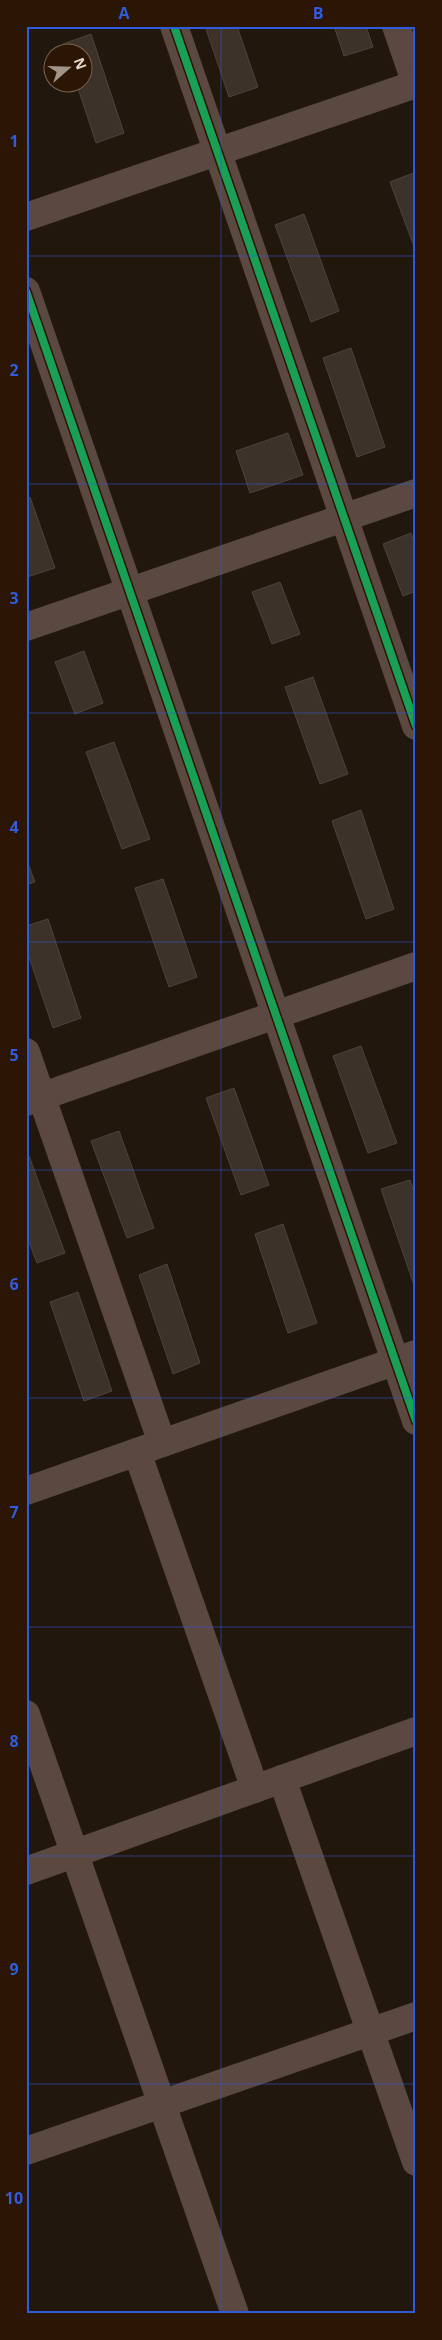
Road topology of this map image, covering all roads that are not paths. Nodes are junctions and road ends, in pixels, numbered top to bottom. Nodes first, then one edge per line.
1 (174, 26) edge
2 (396, 26) edge
3 (416, 84) edge
4 (218, 151) junction
5 (26, 217) edge
6 (26, 291) edge
7 (416, 493) edge
8 (345, 518) junction
9 (130, 592) junction
10 (26, 627) edge
11 (416, 726) edge
12 (416, 966) edge
13 (276, 1015) junction
14 (26, 1052) edge
15 (34, 1099) edge
16 (405, 1358) edge
17 (416, 1421) edge
18 (150, 1448) junction
19 (26, 1491) edge
20 (26, 1714) edge
21 (416, 1730) edge
22 (282, 1779) junction
23 (255, 1789) junction
24 (75, 1854) junction
25 (26, 1871) edge
26 (416, 2016) edge
27 (370, 2032) junction
28 (162, 2104) junction
29 (26, 2151) edge
30 (416, 2162) edge
31 (236, 2314) edge

1 - 4 street
2 - 3 street
3 - 4 street
4 - 5 street
4 - 8 street
6 - 9 street
7 - 8 street
8 - 9 street
8 - 11 street
9 - 10 street
9 - 13 street
12 - 13 street
13 - 15 street
13 - 16 street
14 - 15 street
15 - 18 street
16 - 17 street
16 - 18 street
18 - 19 street
18 - 23 street
20 - 24 street
21 - 22 street
22 - 23 street
22 - 27 street
23 - 24 street
24 - 25 street
24 - 28 street
26 - 27 street
27 - 28 street
27 - 30 street
28 - 29 street
28 - 31 street

